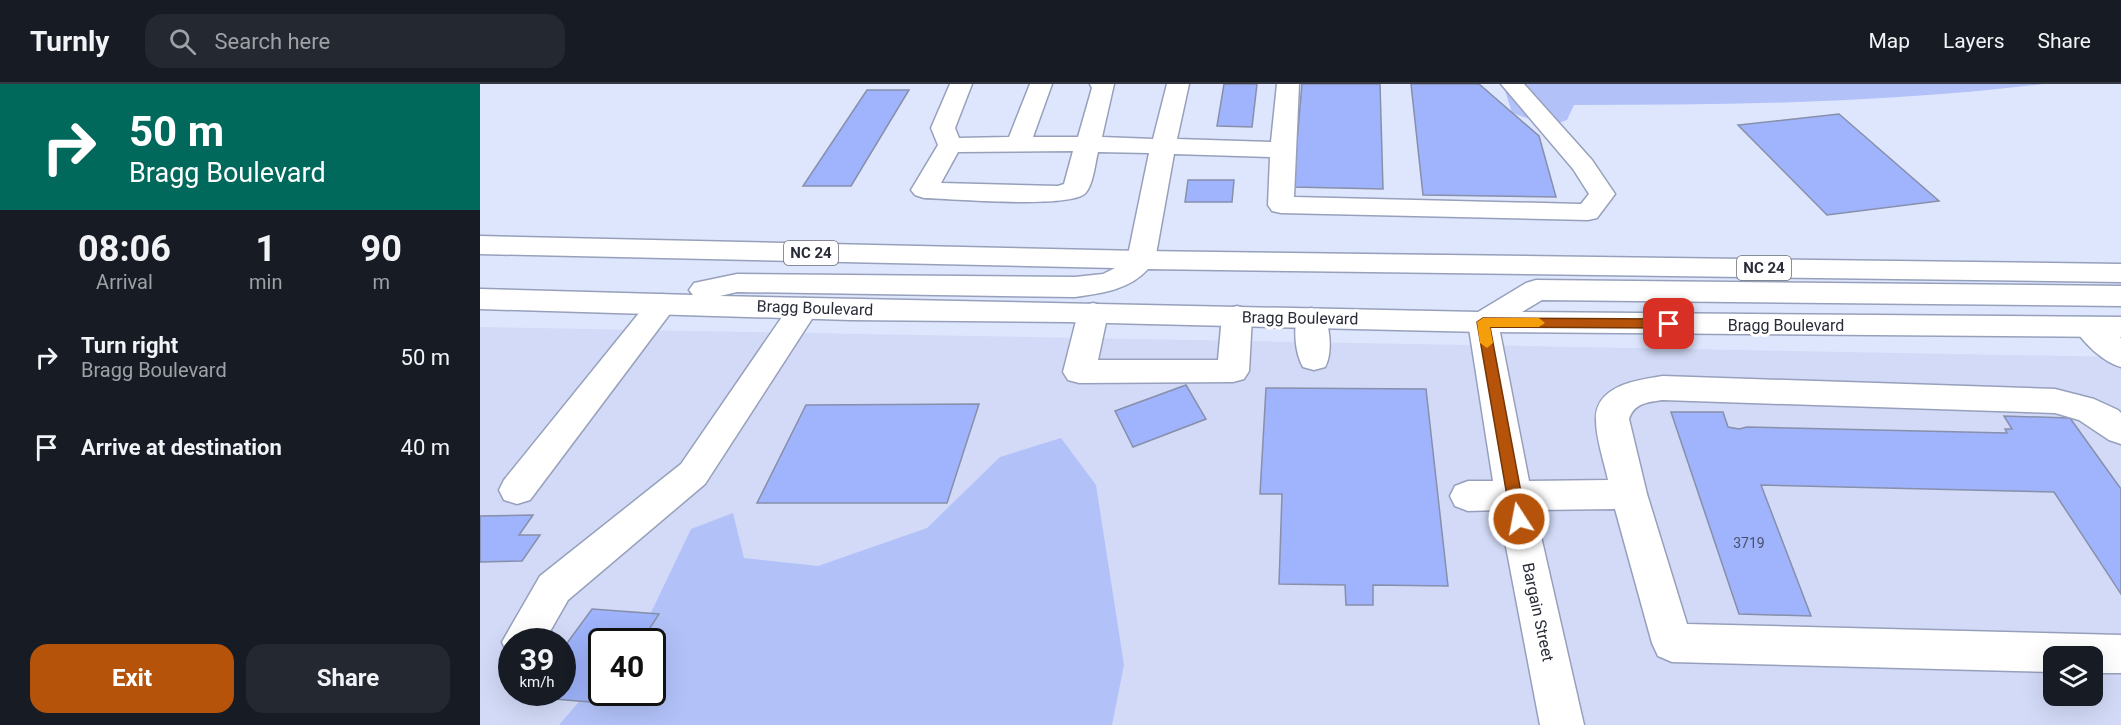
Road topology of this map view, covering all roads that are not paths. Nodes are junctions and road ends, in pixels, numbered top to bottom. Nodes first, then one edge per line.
1 (961, 84) edge
2 (1041, 84) edge
3 (1101, 84) edge
4 (1178, 84) edge
5 (1288, 84) edge
6 (1512, 84) edge
7 (1089, 144) junction
8 (950, 145) junction
9 (1018, 145) junction
10 (1163, 146) junction
11 (1283, 150) junction
12 (480, 245) edge
13 (1141, 260) junction
14 (2121, 273) edge
15 (2121, 296) edge
16 (480, 299) edge
17 (662, 304) junction
18 (804, 308) junction
19 (1093, 313) junction
20 (1237, 316) junction
21 (1311, 318) junction
22 (1483, 322) junction
23 (2089, 327) junction
24 (2121, 327) edge
25 (2121, 356) edge
26 (1314, 359) dead end
27 (2121, 431) edge
28 (517, 490) dead end
29 (1629, 494) junction
30 (1468, 496) dead end
31 (1514, 497) junction
32 (530, 628) edge
33 (2121, 654) edge
34 (1562, 725) edge

1 - 8 main road
2 - 9 main road
3 - 7 main road
4 - 10 main road
5 - 11 main road
6 - 11 main road
7 - 8 main road
7 - 9 main road
7 - 10 main road
8 - 9 main road
10 - 11 main road
10 - 13 main road
12 - 13 main road, NC 24
13 - 14 main road, NC 24
13 - 17 main road
15 - 22 main road
16 - 17 main road, Bragg Boulevard
17 - 18 main road, Bragg Boulevard
17 - 28 main road
18 - 19 main road, Bragg Boulevard
18 - 32 main road
19 - 20 main road, Bragg Boulevard
19 - 20 main road
20 - 21 main road, Bragg Boulevard
21 - 22 main road, Bragg Boulevard
21 - 26 main road
22 - 23 main road, Bragg Boulevard
22 - 31 main road, Bargain Street
23 - 24 main road, Bragg Boulevard
23 - 25 main road
27 - 29 main road
29 - 31 main road
29 - 33 main road
30 - 31 main road
31 - 34 main road, Bargain Street

